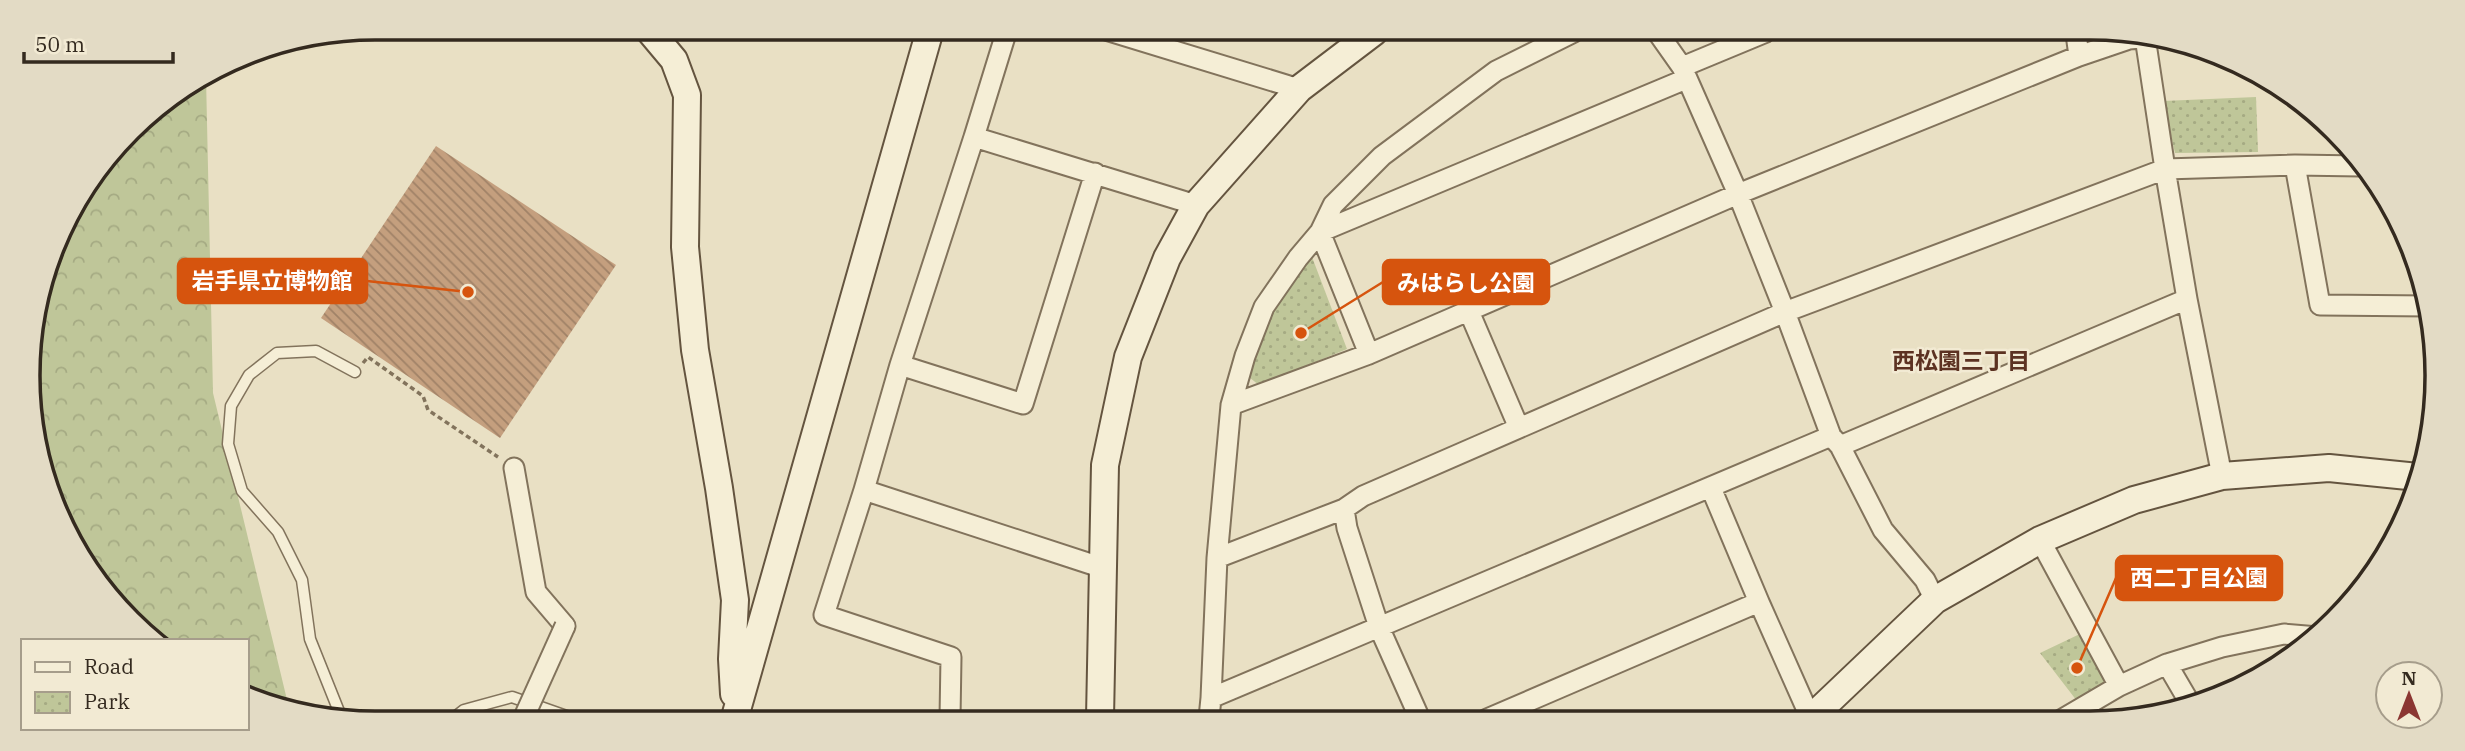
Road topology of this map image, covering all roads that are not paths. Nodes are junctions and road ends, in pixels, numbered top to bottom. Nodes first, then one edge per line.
1 (657, 40) edge
2 (927, 40) edge
3 (1004, 40) edge
4 (1138, 40) edge
5 (1363, 40) edge
6 (1558, 40) edge
7 (1663, 40) edge
8 (1750, 40) edge
9 (2077, 40) edge
10 (2121, 42) edge
11 (2154, 47) edge
12 (2079, 56) junction
13 (1684, 73) junction
14 (1298, 89) junction
15 (974, 136) junction
16 (2294, 164) junction
17 (2351, 166) edge
18 (2165, 169) junction
19 (1095, 173) junction
20 (1738, 194) junction
21 (1196, 205) junction
22 (1320, 232) junction
23 (2187, 299) junction
24 (2417, 306) edge
25 (1468, 309) junction
26 (1786, 312) junction
27 (1369, 354) junction
28 (900, 365) junction
29 (355, 372) road end
30 (1231, 405) junction
31 (1519, 428) junction
32 (1835, 441) junction
33 (514, 468) road end
34 (2222, 476) junction
35 (2409, 476) edge
36 (1711, 488) junction
37 (864, 489) junction
38 (1344, 509) junction
39 (2040, 540) junction
40 (1217, 558) junction
41 (1103, 568) junction
42 (1936, 600) junction
43 (1759, 602) junction
44 (1379, 626) junction
45 (2301, 636) edge
46 (2167, 664) junction
47 (2119, 686) junction
48 (2186, 696) edge
49 (1211, 698) junction
50 (338, 709) edge
51 (463, 711) edge
52 (527, 711) edge
53 (552, 711) edge
54 (734, 711) edge
55 (736, 711) edge
56 (950, 711) edge
57 (1100, 711) edge
58 (1210, 711) edge
59 (1416, 711) edge
60 (1506, 711) edge
61 (1807, 711) edge
62 (1818, 711) edge
63 (2076, 711) edge

1 - 54 street
2 - 55 street
3 - 15 street
4 - 14 street
5 - 14 street
6 - 22 street
7 - 13 street
8 - 13 street
9 - 12 street
10 - 12 street
11 - 18 street
12 - 20 street
13 - 20 street
13 - 22 street
14 - 21 street
15 - 19 street
15 - 28 street
16 - 17 street
16 - 18 street
16 - 24 street
18 - 23 street
18 - 26 street
19 - 21 street
19 - 28 street
20 - 25 street
20 - 26 street
21 - 41 street
22 - 27 street
22 - 30 street
23 - 32 street
23 - 34 street
25 - 27 street
25 - 31 street
26 - 31 street
26 - 32 street
27 - 30 street
28 - 37 street
29 - 50 lane
30 - 40 street
31 - 38 street
32 - 36 street
32 - 42 street
33 - 52 street, bridge
34 - 35 street
34 - 39 street
36 - 43 street
36 - 44 street
37 - 41 street
37 - 56 street
38 - 40 street
38 - 44 street
39 - 42 street
39 - 47 street
40 - 49 street
41 - 57 street
42 - 62 street
43 - 60 street
43 - 61 street
44 - 49 street
44 - 59 street
45 - 46 street
46 - 47 street
46 - 48 street
47 - 63 street
49 - 58 street
51 - 53 lane

